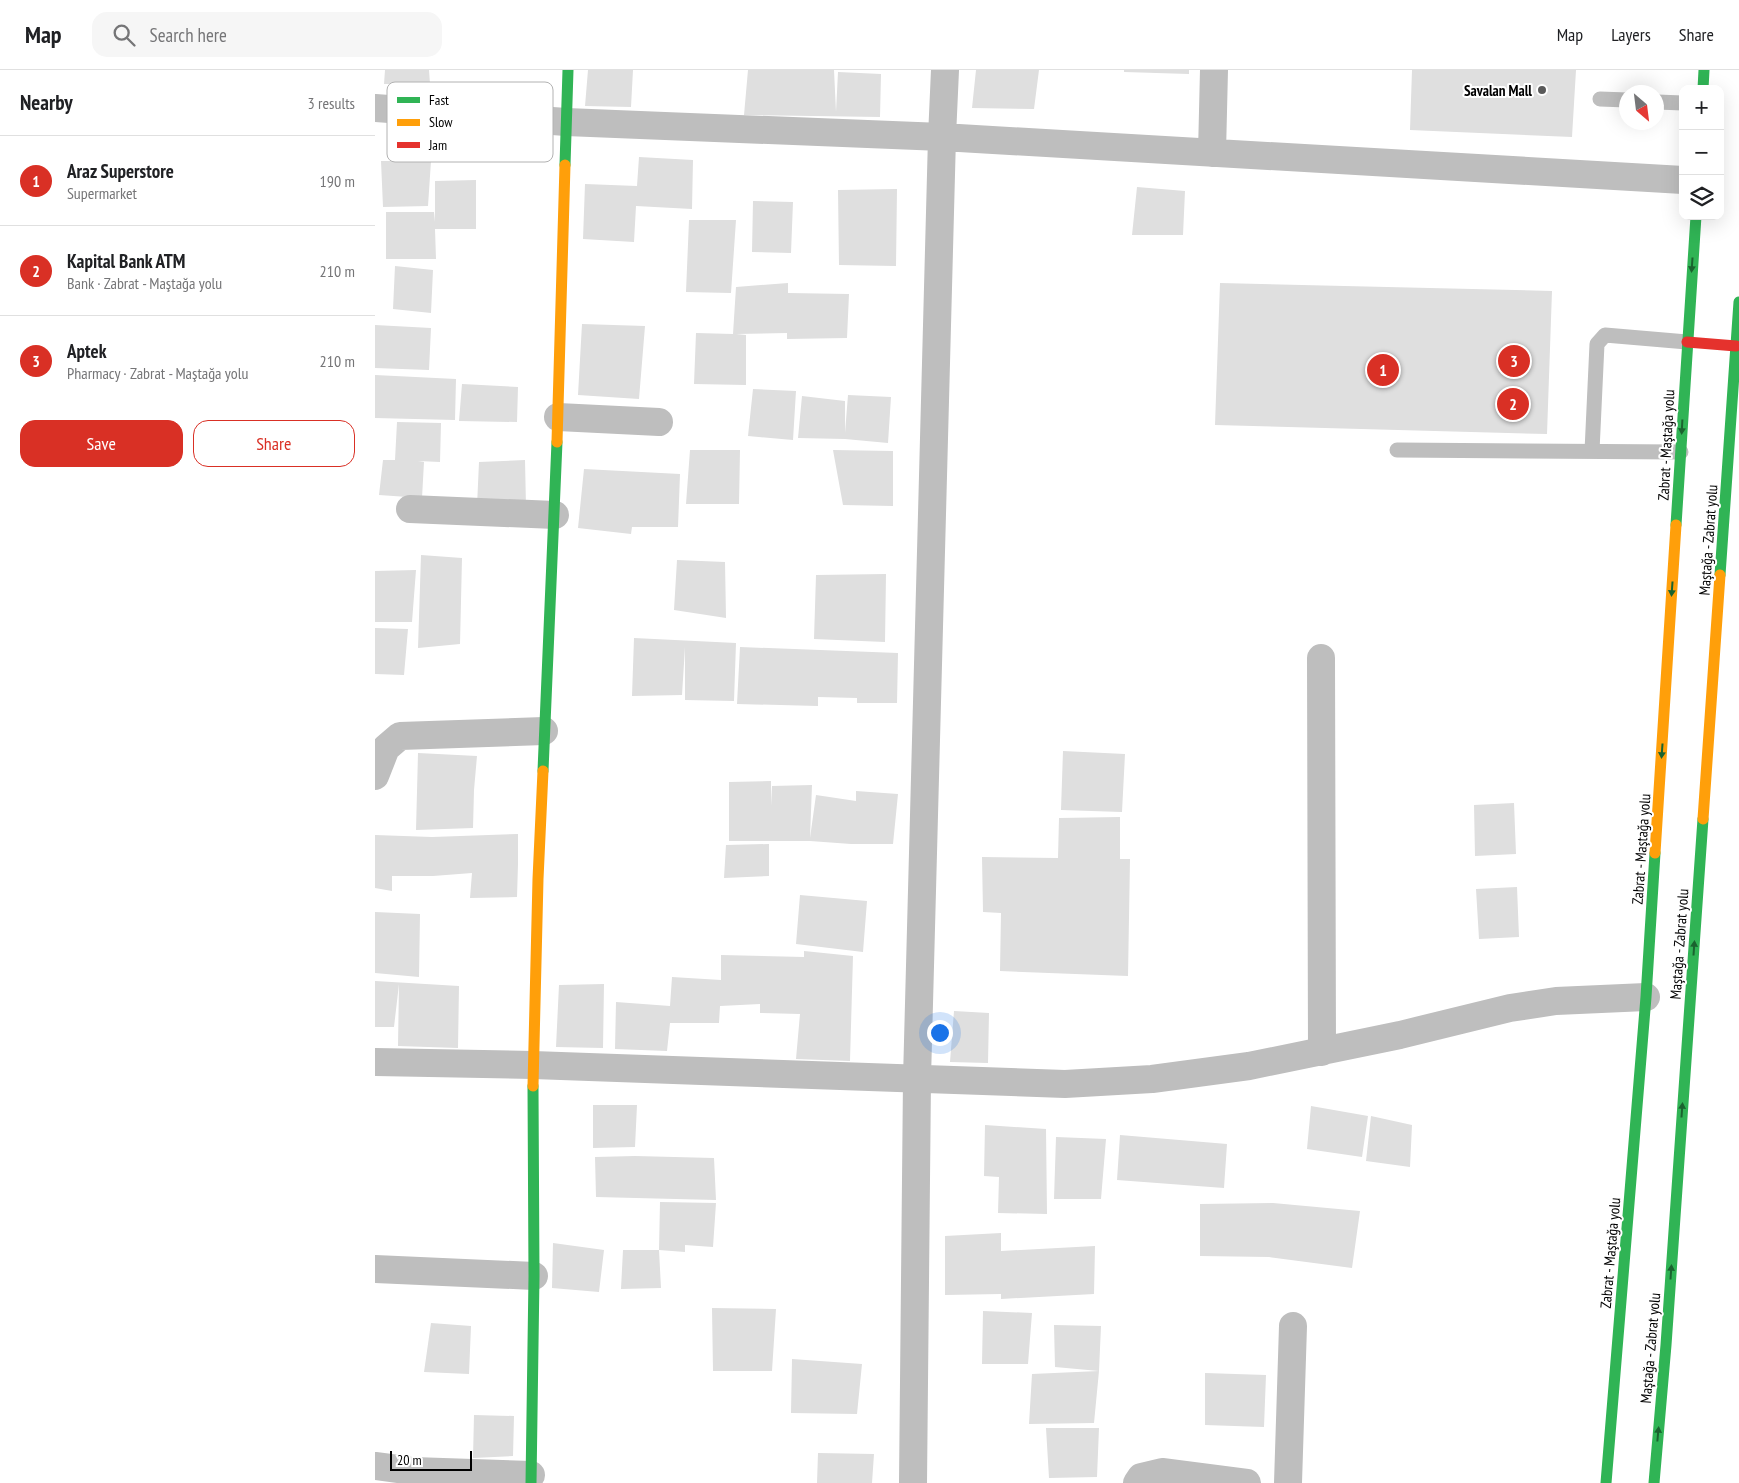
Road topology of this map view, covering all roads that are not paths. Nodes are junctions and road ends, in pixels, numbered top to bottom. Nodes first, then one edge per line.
1 (568, 70) edge
2 (945, 70) edge
3 (1214, 70) edge
4 (1704, 70) edge
5 (1703, 85) edge
6 (1600, 99) dead end
7 (1619, 100) edge
8 (1664, 102) edge
9 (1679, 103) edge
10 (553, 121) edge
11 (566, 122) junction
12 (942, 136) junction
13 (1212, 153) junction
14 (1679, 180) edge
15 (1695, 220) edge
16 (1739, 302) edge
17 (1687, 342) junction
18 (1738, 346) edge
19 (558, 417) junction
20 (659, 422) dead end
21 (1397, 450) dead end
22 (1591, 450) junction
23 (1681, 452) junction
24 (411, 509) dead end
25 (555, 515) junction
26 (1321, 658) dead end
27 (544, 731) junction
28 (375, 776) edge
29 (1646, 997) junction
30 (1323, 1052) junction
31 (375, 1062) edge
32 (533, 1065) junction
33 (917, 1079) junction
34 (375, 1269) edge
35 (534, 1276) junction
36 (1293, 1326) dead end
37 (375, 1466) edge
38 (531, 1479) edge
39 (913, 1483) edge
40 (1137, 1483) edge
41 (1247, 1483) edge
42 (1288, 1483) edge
43 (1606, 1483) edge
44 (1654, 1483) edge

1 - 11 main road
2 - 12 street
3 - 13 street
4 - 5 main road
6 - 7 lane
8 - 9 lane
10 - 11 street
11 - 12 street
11 - 19 main road
12 - 13 street
12 - 33 street
13 - 14 street
15 -> 17 main road, Zabrat - Maştağa yolu
16 - 18 main road, Maştağa - Zabrat yolu
17 - 18 main road
17 - 22 lane
17 -> 23 main road, Zabrat - Maştağa yolu
44 -> 18 main road, Maştağa - Zabrat yolu
19 - 20 street
19 - 25 main road
21 - 22 lane
22 - 23 lane
23 -> 29 main road, Zabrat - Maştağa yolu
24 - 25 street
25 - 27 main road
26 - 30 street
27 - 28 street
27 - 32 main road
29 - 30 street
29 - 43 main road, Zabrat - Maştağa yolu
30 - 33 street
31 - 32 street
32 - 33 street
32 - 35 main road
33 - 39 street
34 - 35 street
35 - 38 main road
36 - 42 street
37 - 38 street
40 - 41 street

